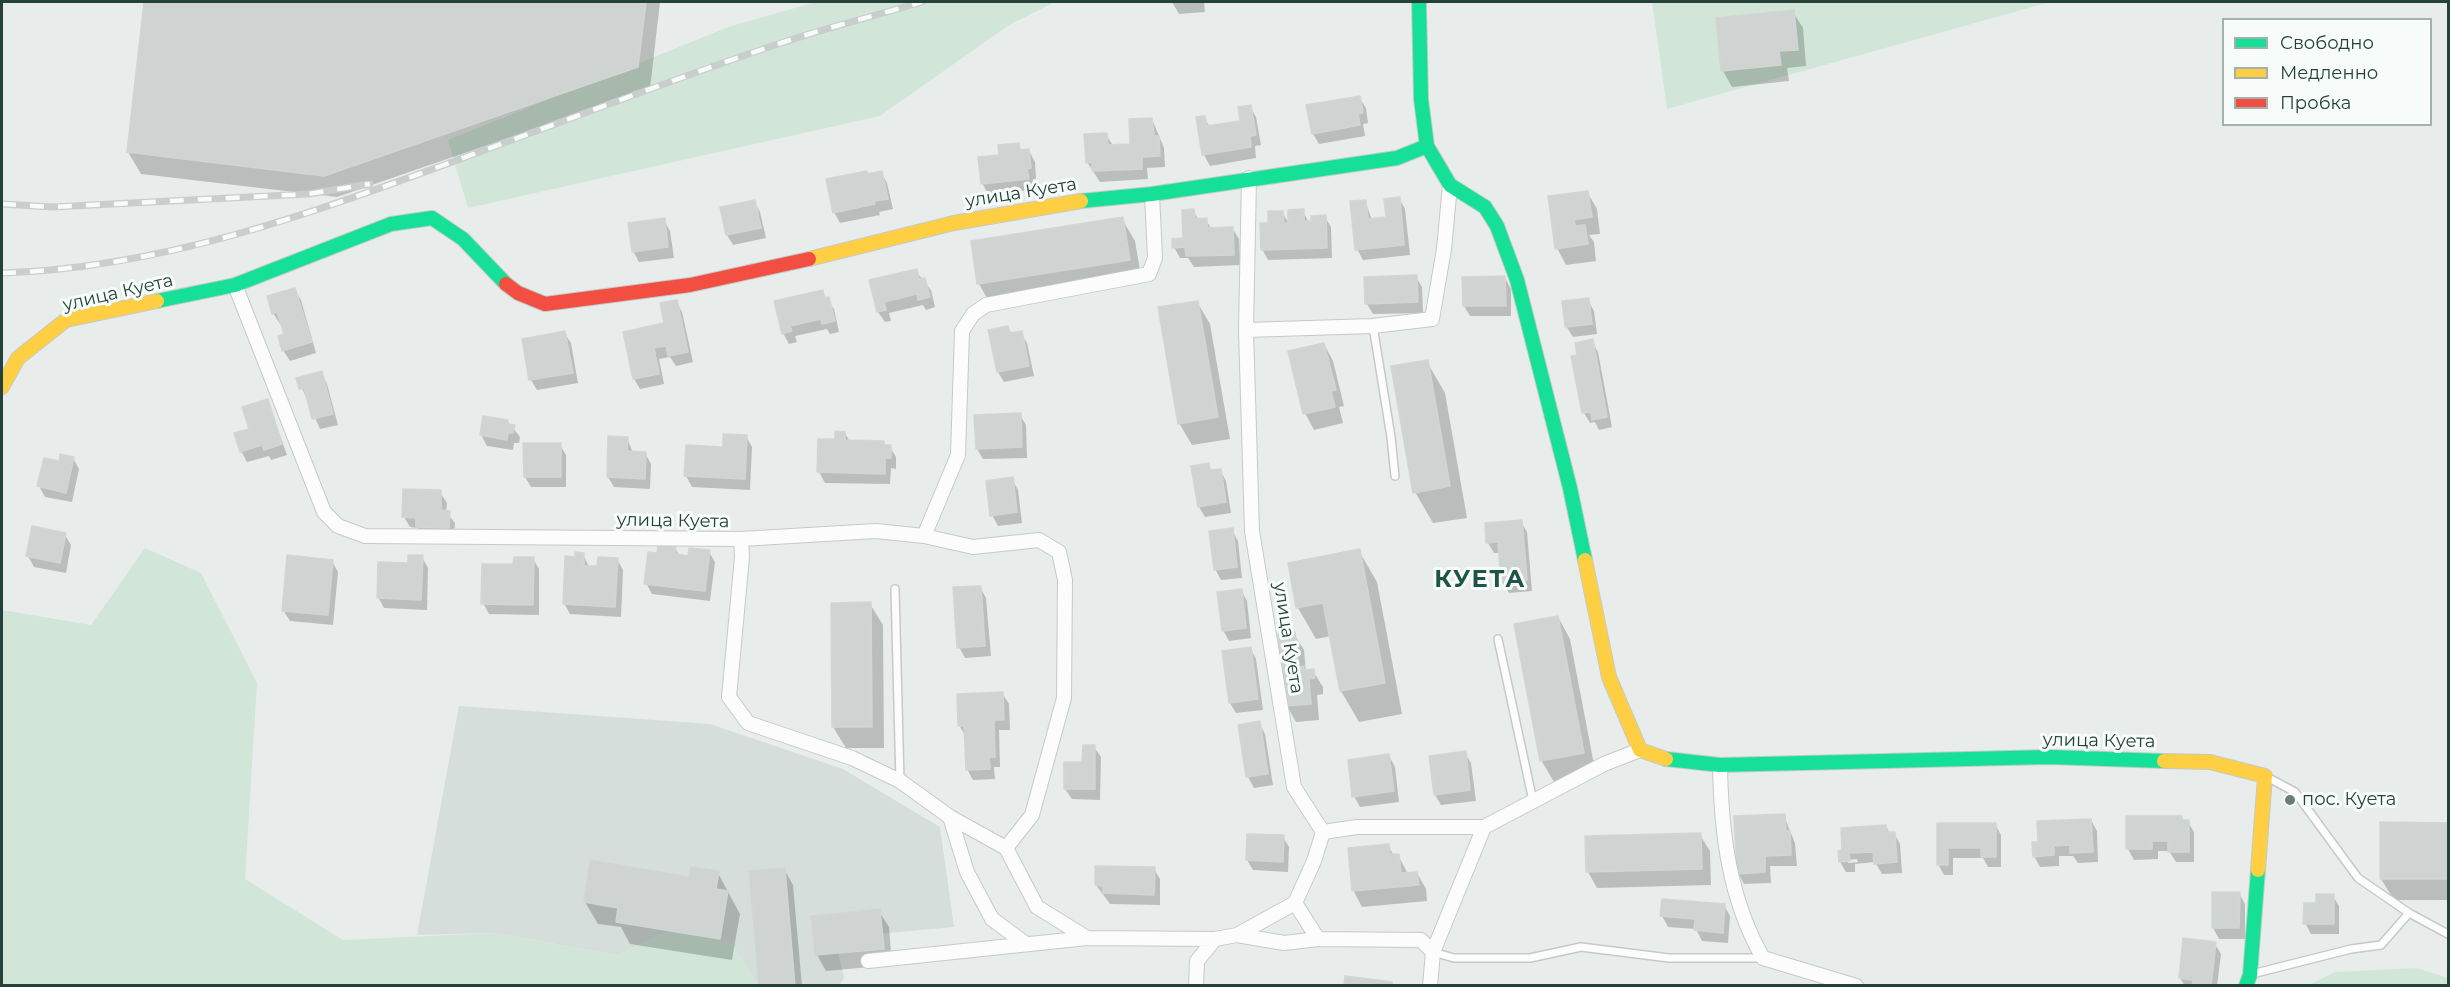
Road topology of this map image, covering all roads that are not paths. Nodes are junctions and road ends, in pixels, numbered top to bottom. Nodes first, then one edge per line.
1 (1419, 2) edge
2 (1427, 146) junction
3 (1249, 178) junction
4 (1450, 185) junction
5 (1152, 194) junction
6 (235, 285) junction
7 (1373, 326) junction
8 (1246, 330) junction
9 (2, 387) edge
10 (1395, 476) dead end
11 (924, 536) junction
12 (741, 539) junction
13 (895, 589) dead end
14 (1498, 639) dead end
15 (1640, 750) junction
16 (1720, 765) junction
17 (2265, 776) junction
18 (900, 781) junction
19 (1533, 802) junction
20 (950, 817) junction
21 (1484, 827) junction
22 (1323, 832) junction
23 (1006, 848) junction
24 (1294, 903) junction
25 (2409, 913) junction
26 (2448, 934) edge
27 (1237, 935) junction
28 (1087, 938) junction
29 (1215, 939) junction
30 (1318, 939) junction
31 (1026, 944) junction
32 (1433, 952) junction
33 (1763, 958) junction
34 (868, 961) dead end
35 (2248, 980) edge
36 (1196, 986) edge
37 (1430, 986) edge
38 (1856, 986) edge

1 - 2 street
2 - 3 street, улица Куета
2 - 4 street
3 - 5 street, улица Куета
3 - 8 street, улица Куета
4 - 7 street
4 - 15 street
5 - 6 street, улица Куета
5 - 11 street
6 - 9 street, улица Куета
6 - 12 street, улица Куета
7 - 8 street
7 - 10 lane
8 - 22 street, улица Куета
11 - 12 street
11 - 23 street
12 - 18 street, улица Куета
13 - 18 lane
14 - 19 lane
15 - 16 street, улица Куета
15 - 19 street
16 - 17 street, улица Куета
16 - 33 street
17 - 25 lane
17 - 35 street
18 - 20 street, улица Куета
19 - 21 street
20 - 23 street, улица Куета
20 - 31 street
21 - 22 street
21 - 32 street
22 - 24 street
23 - 28 street
24 - 27 street
24 - 30 street
25 - 26 lane
25 - 35 lane
27 - 29 street
27 - 30 street
28 - 29 street
28 - 31 street
29 - 36 street
30 - 32 street
31 - 34 street
32 - 33 lane
32 - 37 street
33 - 38 street

